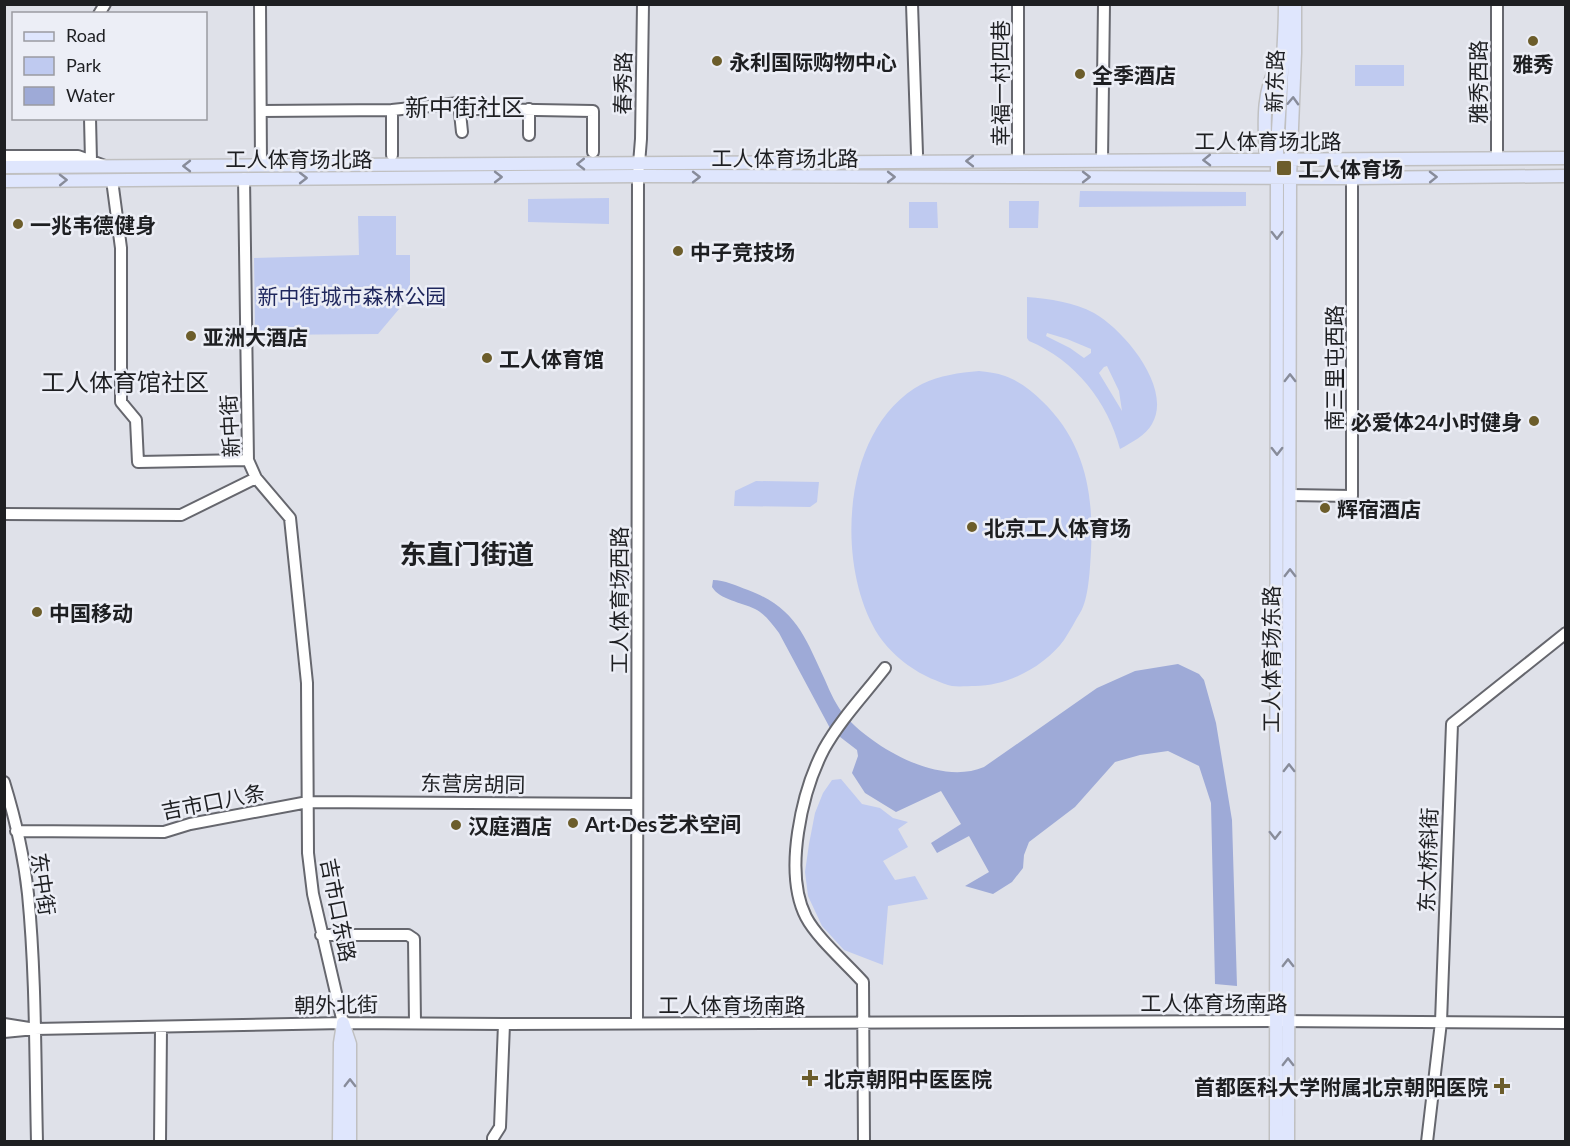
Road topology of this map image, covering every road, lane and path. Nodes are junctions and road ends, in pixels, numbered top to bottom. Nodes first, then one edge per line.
1 (260, 4) edge
2 (643, 4) edge
3 (912, 4) edge
4 (1018, 4) edge
5 (1104, 4) edge
6 (1285, 4) edge
7 (1295, 4) edge
8 (1497, 4) edge
9 (459, 103) junction
10 (529, 109) junction
11 (392, 110) junction
12 (261, 111) junction
13 (90, 120) edge
14 (462, 132) dead end
15 (529, 135) dead end
16 (593, 152) dead end
17 (916, 154) dead end
18 (392, 155) dead end
19 (4, 156) edge
20 (1497, 158) junction
21 (1566, 158) edge
22 (1271, 159) junction
23 (1291, 159) junction
24 (91, 160) junction
25 (1102, 160) junction
26 (1018, 161) junction
27 (639, 163) junction
28 (261, 165) junction
29 (107, 166) junction
30 (4, 167) edge
31 (1566, 176) edge
32 (638, 177) junction
33 (1277, 177) junction
34 (1290, 177) junction
35 (244, 178) junction
36 (1352, 178) junction
37 (112, 180) junction
38 (4, 181) edge
39 (248, 460) junction
40 (256, 478) junction
41 (1290, 495) junction
42 (4, 514) edge
43 (1566, 633) edge
44 (885, 668) dead end
45 (4, 782) edge
46 (308, 802) junction
47 (637, 804) junction
48 (16, 831) junction
49 (321, 934) junction
50 (1282, 1021) junction
51 (1441, 1022) junction
52 (343, 1023) junction
53 (415, 1023) junction
54 (637, 1023) junction
55 (1566, 1023) edge
56 (4, 1024) edge
57 (504, 1024) junction
58 (862, 1024) junction
59 (160, 1028) junction
60 (35, 1029) junction
61 (4, 1032) edge
62 (37, 1142) edge
63 (160, 1142) edge
64 (339, 1142) edge
65 (350, 1142) edge
66 (493, 1142) edge
67 (864, 1142) edge
68 (1276, 1142) edge
69 (1288, 1142) edge
70 (1427, 1142) edge

1 - 12 street
2 - 27 street, 春秀路
3 - 17 street
4 - 26 street, 幸福一村四巷
5 - 25 street
6 - 22 main road, 新东路
23 -> 7 main road, 新东路
8 - 20 street, 雅秀西路
9 - 10 street
9 - 11 street
9 - 14 street
10 - 15 street
10 - 16 street
11 - 12 street
11 - 18 street
12 - 28 street
13 - 24 street
19 - 24 street, 工人体育场北路
20 - 21 main road, 工人体育场北路
20 - 23 main road, 工人体育场北路
22 - 23 main road, 工人体育场北路
22 -> 25 main road, 工人体育场北路
22 - 33 main road, 新东路
23 - 34 main road, 新东路
24 - 29 street, 工人体育场北路
25 - 26 main road, 工人体育场北路
26 -> 27 main road, 工人体育场北路
27 -> 28 main road, 工人体育场北路
27 - 32 street, 春秀路
28 -> 29 main road, 工人体育场北路
29 - 30 main road, 工人体育场北路
36 -> 31 main road, 工人体育场北路
32 -> 33 main road, 工人体育场北路
35 -> 32 main road, 工人体育场北路
32 - 47 street, 工人体育场西路
33 - 34 main road, 工人体育场北路
33 -> 50 main road, 工人体育场东路
34 - 36 main road, 工人体育场北路
41 -> 34 main road, 工人体育场东路
35 - 37 main road, 工人体育场北路
35 - 39 street, 新中街
36 - 41 street, 南三里屯西路
38 -> 37 main road, 工人体育场北路
37 - 39 street
39 - 40 street, 新中街
40 - 42 street
40 - 46 street, 新中街
50 -> 41 main road, 工人体育场东路
43 - 51 street, 东大桥斜街
44 - 58 street
45 - 48 street, 东中街
46 - 47 street, 东营房胡同
46 - 48 street, 吉市口八条
46 - 49 street, 吉市口东路
47 - 54 street, 工人体育场西路
48 - 60 street, 东中街
49 - 52 street, 吉市口东路
49 - 53 street
50 - 51 street, 工人体育场南路
50 - 58 street, 工人体育场南路
50 - 68 main road, 工人体育场东路
69 -> 50 main road, 工人体育场东路
51 - 55 street, 工人体育场南路
51 - 70 street, 东大桥斜街
52 - 53 street, 朝外北街
52 - 59 street, 朝外北街
52 - 64 main road, 吉市口东路
65 -> 52 main road, 吉市口东路
53 - 57 street, 朝外北街
54 - 57 street, 朝外北街
54 - 58 street, 工人体育场南路
56 - 60 street, 朝外北街
57 - 66 street
58 - 67 street
59 - 60 street, 朝外北街
59 - 63 street
60 - 61 street, 朝外北街
60 - 62 street, 东中街

